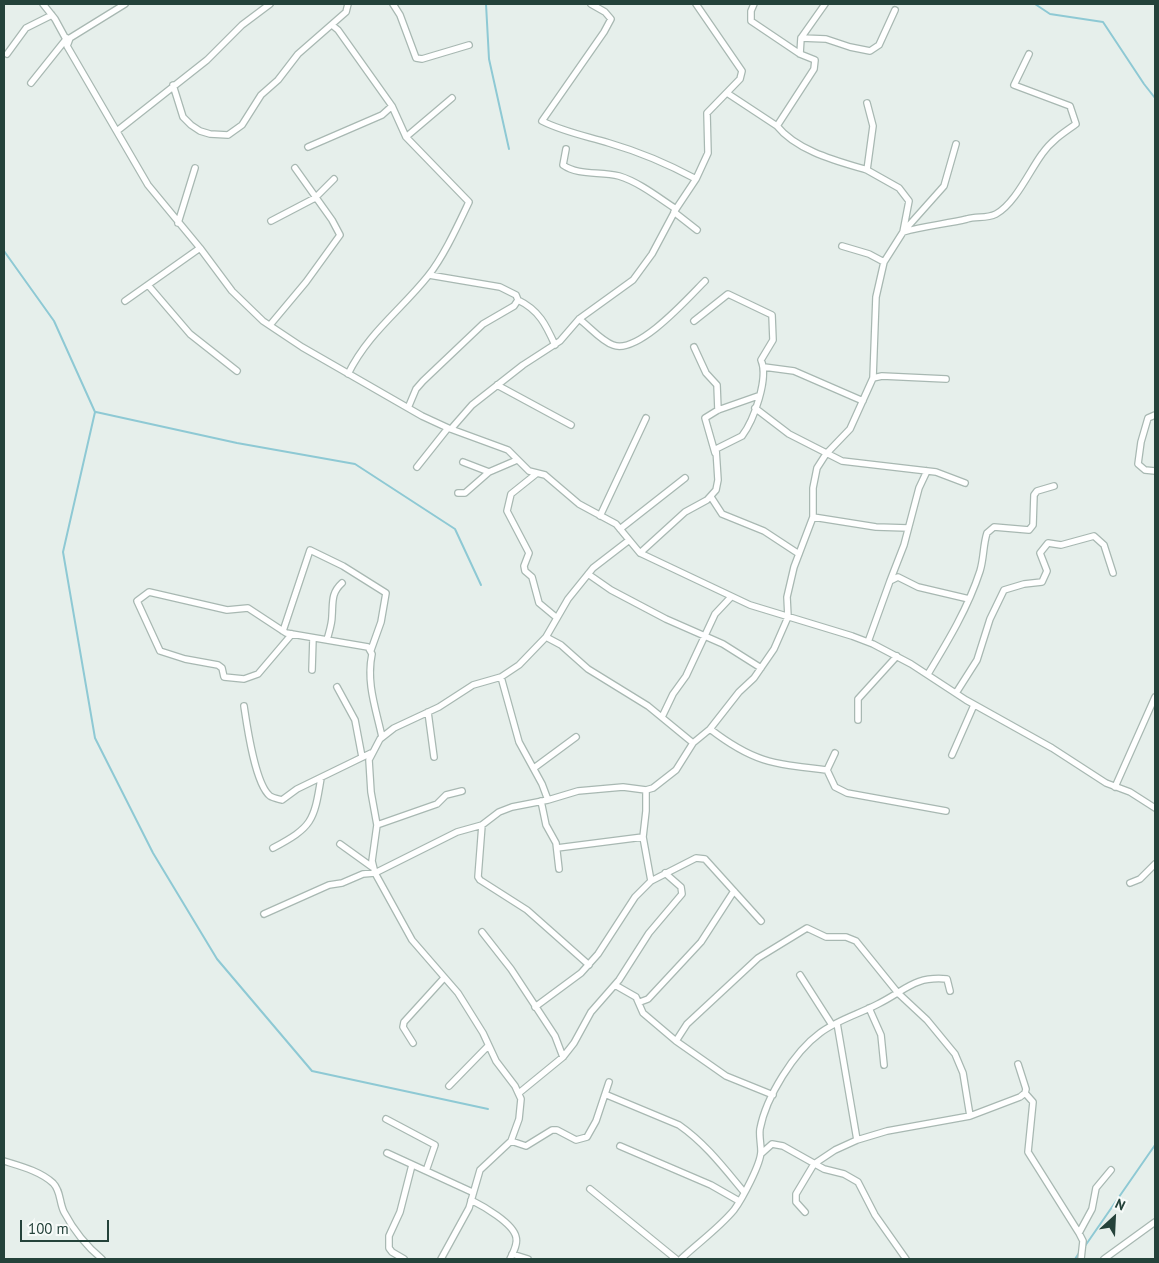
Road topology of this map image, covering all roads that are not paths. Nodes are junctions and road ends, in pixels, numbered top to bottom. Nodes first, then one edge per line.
1 (43, 4) edge
2 (124, 4) edge
3 (270, 4) edge
4 (348, 4) edge
5 (393, 4) edge
6 (591, 4) edge
7 (696, 4) edge
8 (754, 4) edge
9 (825, 4) edge
10 (894, 10) dead end
11 (52, 15) junction
12 (332, 25) junction
13 (801, 38) junction
14 (65, 41) junction
15 (470, 45) dead end
16 (8, 54) dead end
17 (800, 54) junction
18 (1029, 54) dead end
19 (31, 83) dead end
20 (173, 85) junction
21 (727, 93) junction
22 (452, 98) dead end
23 (867, 103) dead end
24 (392, 106) junction
25 (777, 126) junction
26 (117, 131) junction
27 (406, 137) junction
28 (956, 144) dead end
29 (308, 147) dead end
30 (566, 149) dead end
31 (195, 168) dead end
32 (295, 168) dead end
33 (867, 170) junction
34 (334, 179) dead end
35 (696, 179) junction
36 (315, 198) junction
37 (675, 210) junction
38 (271, 221) dead end
39 (178, 223) junction
40 (697, 230) dead end
41 (904, 232) junction
42 (842, 246) dead end
43 (200, 248) junction
44 (884, 262) junction
45 (429, 275) junction
46 (705, 281) dead end
47 (148, 285) junction
48 (518, 300) junction
49 (125, 301) dead end
50 (579, 319) junction
51 (694, 321) dead end
52 (270, 325) junction
53 (555, 345) junction
54 (694, 347) dead end
55 (764, 367) junction
56 (237, 371) dead end
57 (348, 374) junction
58 (873, 378) junction
59 (946, 379) dead end
60 (497, 385) junction
61 (758, 396) junction
62 (862, 401) junction
63 (408, 408) junction
64 (756, 408) junction
65 (718, 410) junction
66 (1155, 415) edge
67 (646, 418) dead end
68 (571, 425) dead end
69 (449, 428) junction
70 (715, 453) junction
71 (826, 454) junction
72 (517, 460) junction
73 (463, 462) dead end
74 (417, 467) dead end
75 (927, 471) junction
76 (1155, 471) edge
77 (489, 472) junction
78 (536, 474) junction
79 (684, 478) dead end
80 (965, 483) dead end
81 (1054, 486) dead end
82 (458, 493) dead end
83 (711, 497) junction
84 (600, 516) junction
85 (813, 517) junction
86 (908, 528) junction
87 (620, 529) junction
88 (628, 541) junction
89 (640, 554) junction
90 (799, 554) junction
91 (1113, 573) dead end
92 (588, 574) junction
93 (890, 581) junction
94 (342, 583) dead end
95 (731, 597) junction
96 (969, 599) junction
97 (788, 617) junction
98 (557, 618) junction
99 (283, 631) junction
100 (292, 634) junction
101 (706, 635) junction
102 (546, 637) junction
103 (313, 638) junction
104 (327, 640) junction
105 (868, 642) junction
106 (371, 650) junction
107 (897, 656) junction
108 (761, 668) junction
109 (312, 670) dead end
110 (928, 674) junction
111 (501, 676) junction
112 (337, 687) dead end
113 (956, 693) junction
114 (1155, 697) edge
115 (974, 705) junction
116 (244, 706) dead end
117 (428, 712) junction
118 (662, 717) junction
119 (858, 720) dead end
120 (710, 729) junction
121 (382, 737) junction
122 (576, 737) dead end
123 (693, 744) junction
124 (371, 753) junction
125 (835, 753) dead end
126 (952, 755) dead end
127 (434, 756) dead end
128 (362, 757) junction
129 (534, 768) junction
130 (827, 770) junction
131 (321, 778) junction
132 (1115, 787) junction
133 (646, 790) junction
134 (462, 791) dead end
135 (548, 800) junction
136 (541, 802) junction
137 (1155, 808) edge
138 (946, 811) dead end
139 (377, 825) junction
140 (482, 825) junction
141 (643, 837) junction
142 (340, 844) dead end
143 (273, 848) dead end
144 (557, 848) junction
145 (1155, 864) edge
146 (372, 867) junction
147 (559, 869) dead end
148 (374, 873) junction
149 (665, 873) junction
150 (651, 881) junction
151 (1130, 883) dead end
152 (734, 891) junction
153 (264, 914) dead end
154 (761, 922) dead end
155 (482, 932) dead end
156 (589, 965) junction
157 (800, 975) dead end
158 (444, 978) junction
159 (615, 985) junction
160 (950, 991) dead end
161 (898, 993) junction
162 (640, 1002) junction
163 (535, 1007) junction
164 (869, 1008) junction
165 (834, 1024) junction
166 (676, 1042) junction
167 (413, 1043) dead end
168 (488, 1046) junction
169 (563, 1057) junction
170 (1018, 1064) dead end
171 (884, 1065) dead end
172 (609, 1082) dead end
173 (448, 1086) dead end
174 (518, 1093) junction
175 (1025, 1093) junction
176 (607, 1095) junction
177 (772, 1095) junction
178 (970, 1116) junction
179 (386, 1118) dead end
180 (857, 1140) junction
181 (511, 1141) junction
182 (620, 1146) dead end
183 (387, 1153) dead end
184 (762, 1153) junction
185 (4, 1161) edge
186 (814, 1164) junction
187 (412, 1165) junction
188 (1111, 1170) dead end
189 (426, 1171) junction
190 (590, 1189) dead end
191 (472, 1192) junction
192 (744, 1192) junction
193 (471, 1200) junction
194 (739, 1201) junction
195 (805, 1212) dead end
196 (1155, 1222) edge
197 (1080, 1233) junction
198 (511, 1256) edge
199 (102, 1259) edge
200 (404, 1259) edge
201 (441, 1259) edge
202 (528, 1259) edge
203 (676, 1259) edge
204 (681, 1259) edge
205 (906, 1259) edge
206 (1081, 1259) edge
207 (1104, 1259) edge

1 - 11 street
2 - 14 street
3 - 20 street
4 - 12 street
5 - 15 street
6 - 35 street
7 - 21 street
8 - 17 street
9 - 13 street
10 - 13 street
11 - 14 street
11 - 16 street
12 - 20 street
12 - 24 street
13 - 17 street
14 - 19 street
14 - 26 street
17 - 25 street
18 - 41 street
20 - 26 street
21 - 25 street
21 - 35 street
22 - 27 street
23 - 33 street
24 - 27 street
24 - 29 street
25 - 33 street
26 - 39 street
27 - 45 street
28 - 41 street
30 - 37 street
31 - 39 street
32 - 36 street
33 - 41 street
34 - 36 street
35 - 37 street
36 - 38 street
36 - 52 street
37 - 40 street
37 - 50 street
39 - 43 street
41 - 44 street
42 - 44 street
43 - 47 street
43 - 52 street
44 - 58 street
45 - 48 street
45 - 57 street
46 - 50 street
47 - 49 street
47 - 56 street
48 - 53 street
48 - 63 street
50 - 53 street
51 - 55 street
52 - 57 street
53 - 60 street
54 - 65 street
55 - 61 street
55 - 62 street
57 - 63 street
58 - 59 street
58 - 62 street
60 - 68 street
60 - 69 street
61 - 64 street
61 - 65 street
62 - 71 street
63 - 69 street
64 - 70 street
64 - 71 street
65 - 70 street
66 - 76 street
67 - 84 street
69 - 72 street
69 - 74 street
70 - 83 street
71 - 75 street
71 - 85 street
72 - 77 street
72 - 78 street
73 - 77 street
75 - 80 street
75 - 86 street
77 - 82 street
78 - 84 street
78 - 98 street
79 - 87 street
81 - 96 street
83 - 89 street
83 - 90 street
84 - 87 street
85 - 86 street
85 - 90 street
86 - 93 street
87 - 88 street
88 - 89 street
88 - 92 street
89 - 95 street
90 - 97 street
91 - 113 street
92 - 98 street
92 - 101 street
93 - 96 street
93 - 105 street
94 - 104 street
95 - 97 street
95 - 101 street
96 - 110 street
97 - 105 street
97 - 108 street
98 - 102 street
99 - 100 street
99 - 100 street
99 - 106 street
100 - 103 street
101 - 108 street
101 - 118 street
102 - 111 street
102 - 118 street
103 - 104 street
103 - 109 street
104 - 106 street
105 - 107 street
106 - 121 street
107 - 110 street
107 - 119 street
108 - 120 street
110 - 113 street
111 - 117 street
111 - 129 street
112 - 128 street
113 - 115 street
114 - 132 street
115 - 126 street
115 - 132 street
116 - 131 street
117 - 121 street
117 - 127 street
118 - 123 street
120 - 123 street
120 - 130 street
121 - 124 street
122 - 129 street
123 - 133 street
124 - 128 street
124 - 139 street
125 - 130 street
128 - 131 street
129 - 135 street
130 - 138 street
131 - 143 street
132 - 137 street
133 - 135 street
133 - 141 street
134 - 139 street
135 - 136 street
136 - 140 street
136 - 144 street
139 - 146 street
140 - 148 street
140 - 156 street
141 - 144 street
141 - 150 street
142 - 146 street
144 - 147 street
145 - 151 street
146 - 148 street
148 - 153 street
148 - 158 street
149 - 150 street
149 - 152 street
149 - 159 street
150 - 156 street
152 - 154 street
152 - 162 street
155 - 163 street
156 - 163 street
157 - 165 street
158 - 167 street
158 - 168 street
159 - 162 street
159 - 169 street
160 - 161 street
161 - 164 street
161 - 166 street
161 - 178 street
162 - 166 street
163 - 169 street
164 - 165 street
164 - 171 street
165 - 177 street
165 - 180 street
166 - 177 street
168 - 173 street
168 - 174 street
169 - 174 street
170 - 175 street
172 - 176 street
174 - 181 street
175 - 178 street
175 - 197 street
176 - 181 street
176 - 192 street
177 - 184 street
178 - 180 street
179 - 189 street
180 - 186 street
181 - 191 street
182 - 194 street
183 - 187 street
184 - 186 street
184 - 192 street
185 - 199 street
186 - 195 street
186 - 205 street
187 - 189 street
187 - 200 street
188 - 197 street
189 - 191 street
190 - 203 street
191 - 193 street
192 - 194 street
193 - 198 street
193 - 201 street
194 - 204 street
196 - 207 street
197 - 206 street
198 - 202 street

